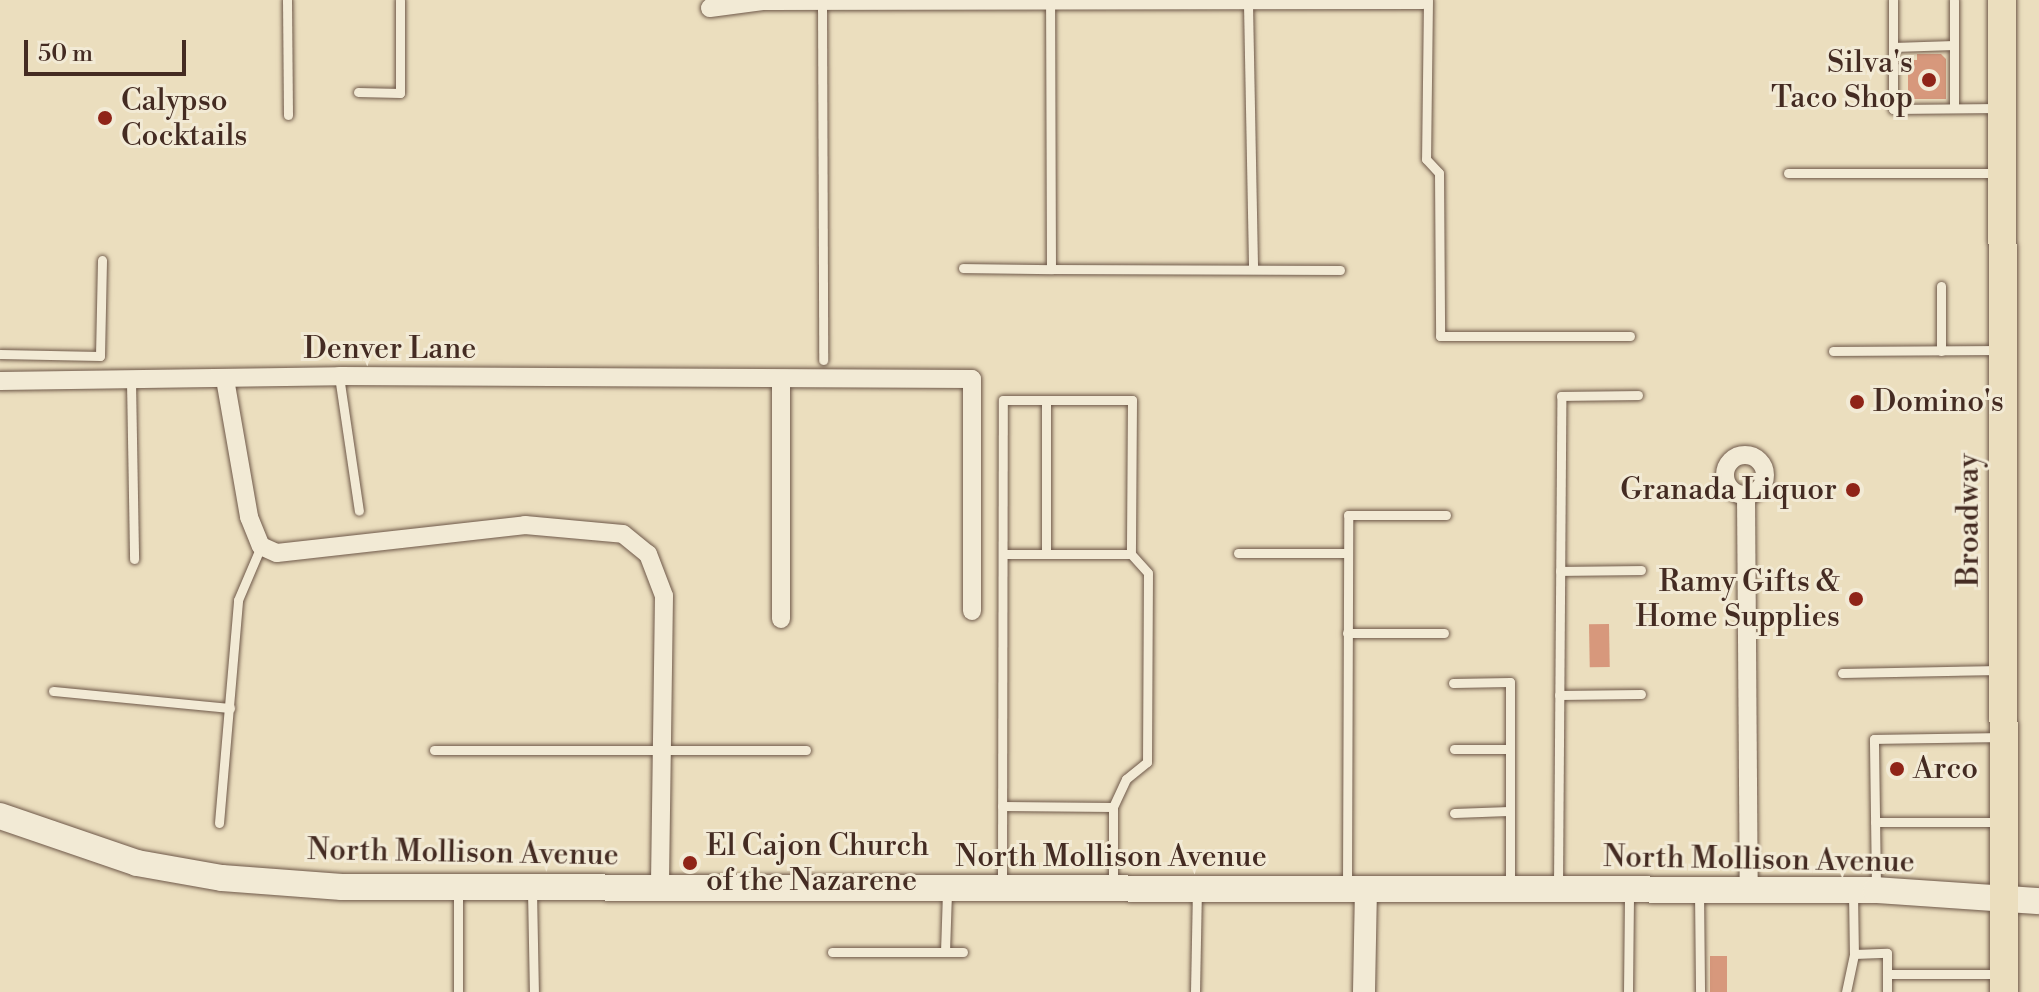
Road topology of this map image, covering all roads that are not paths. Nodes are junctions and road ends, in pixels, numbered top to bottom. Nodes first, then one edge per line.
1 (287, 0) edge
2 (400, 0) edge
3 (1425, 0) edge
4 (1893, 0) edge
5 (1954, 0) edge
6 (2002, 0) edge
7 (763, 1) edge
8 (1050, 1) edge
9 (822, 2) edge
10 (1248, 4) junction
11 (710, 8) dead end
12 (1954, 45) junction
13 (1893, 47) junction
14 (358, 92) dead end
15 (1954, 108) junction
16 (2002, 108) junction
17 (288, 115) dead end
18 (1788, 173) dead end
19 (2003, 173) junction
20 (102, 260) dead end
21 (963, 268) dead end
22 (1051, 269) junction
23 (1253, 269) junction
24 (1340, 270) dead end
25 (1941, 286) dead end
26 (1630, 336) dead end
27 (2003, 350) junction
28 (1833, 351) dead end
29 (1941, 351) junction
30 (0, 354) edge
31 (823, 360) dead end
32 (339, 376) junction
33 (225, 379) junction
34 (781, 379) junction
35 (0, 381) edge
36 (131, 381) junction
37 (1638, 395) dead end
38 (1046, 400) junction
39 (1746, 495) dead end
40 (359, 511) dead end
41 (1446, 515) dead end
42 (261, 546) junction
43 (1238, 553) dead end
44 (1348, 553) junction
45 (1003, 554) junction
46 (1046, 554) junction
47 (1131, 554) junction
48 (134, 559) dead end
49 (1641, 570) dead end
50 (1560, 571) junction
51 (972, 611) dead end
52 (781, 619) dead end
53 (1347, 633) junction
54 (1444, 633) dead end
55 (2003, 669) junction
56 (1842, 673) dead end
57 (1453, 683) dead end
58 (53, 691) dead end
59 (1641, 694) dead end
60 (1559, 695) junction
61 (230, 708) junction
62 (2003, 737) junction
63 (1454, 749) dead end
64 (1510, 749) junction
65 (434, 750) dead end
66 (806, 750) dead end
67 (662, 751) junction
68 (1002, 806) junction
69 (1113, 807) junction
70 (1510, 811) junction
71 (1454, 813) dead end
72 (0, 816) edge
73 (1875, 822) junction
74 (2003, 822) junction
75 (219, 823) dead end
76 (458, 886) junction
77 (532, 887) junction
78 (660, 888) junction
79 (948, 888) junction
80 (1002, 888) junction
81 (1113, 888) junction
82 (1198, 889) junction
83 (1356, 889) junction
84 (1510, 889) junction
85 (1558, 889) junction
86 (1629, 889) junction
87 (1699, 889) junction
88 (1749, 889) junction
89 (1864, 890) junction
90 (2004, 901) junction
91 (2039, 901) edge
92 (832, 952) dead end
93 (945, 952) junction
94 (963, 952) dead end
95 (1854, 954) junction
96 (1887, 974) junction
97 (2004, 983) edge
98 (458, 992) edge
99 (534, 992) edge
100 (1195, 992) edge
101 (1364, 992) edge
102 (1628, 992) edge
103 (1700, 992) edge
104 (1846, 992) edge
105 (1887, 992) edge

1 - 17 lane
2 - 14 lane
3 - 10 street
3 - 26 lane
4 - 13 lane
5 - 12 lane
6 - 16 main road, Broadway
7 - 9 street
7 - 11 street
8 - 9 street
8 - 10 street
8 - 22 lane
9 - 31 lane
10 - 23 lane
12 - 13 lane
12 - 15 lane
13 - 15 lane
15 - 16 lane
16 - 19 main road, Broadway
18 - 19 lane
19 - 27 main road, Broadway
20 - 30 lane
21 - 22 lane
22 - 23 lane
23 - 24 lane
25 - 29 lane
27 - 29 lane
27 - 55 main road, Broadway
28 - 29 lane
32 - 33 street, Denver Lane
32 - 34 street, Denver Lane
32 - 40 lane
33 - 36 street, Denver Lane
33 - 42 street
34 - 51 street, Denver Lane
34 - 52 street
35 - 36 street, Denver Lane
36 - 48 lane
37 - 50 lane
38 - 45 lane
38 - 46 lane
38 - 47 lane
39 - 88 street
41 - 44 lane
42 - 61 lane
42 - 67 street
43 - 44 lane
44 - 53 lane
45 - 46 lane
45 - 68 lane
46 - 47 lane
47 - 69 lane
49 - 50 lane
50 - 60 lane
53 - 54 lane
53 - 83 lane
55 - 56 lane
55 - 62 main road, Broadway
57 - 64 lane
58 - 61 lane
59 - 60 lane
60 - 85 lane
61 - 75 lane
62 - 73 lane
62 - 74 main road, Broadway
63 - 64 lane
64 - 70 lane
65 - 67 lane
66 - 67 lane
67 - 78 street
68 - 69 lane
68 - 80 lane
69 - 81 lane
70 - 71 lane
70 - 84 lane
72 - 76 main road, North Mollison Avenue
73 - 74 lane
73 - 89 lane
74 - 90 main road, Broadway
76 - 77 main road, North Mollison Avenue
76 - 98 lane
77 - 78 main road, North Mollison Avenue
77 - 99 lane
78 - 79 main road, North Mollison Avenue
79 - 80 main road, North Mollison Avenue
79 - 93 lane
80 - 81 main road, North Mollison Avenue
81 - 82 main road, North Mollison Avenue
82 - 83 main road, North Mollison Avenue
82 - 100 lane
83 - 84 main road, North Mollison Avenue
83 - 101 street
84 - 85 main road, North Mollison Avenue
85 - 86 main road, North Mollison Avenue
86 - 87 main road, North Mollison Avenue
86 - 102 lane
87 - 88 main road, North Mollison Avenue
87 - 103 lane
88 - 89 main road, North Mollison Avenue
89 - 90 main road, North Mollison Avenue
89 - 95 lane
90 - 91 main road, North Mollison Avenue
90 - 97 main road, Broadway
92 - 93 lane
93 - 94 lane
95 - 96 lane
95 - 104 lane
96 - 97 lane
96 - 105 lane

